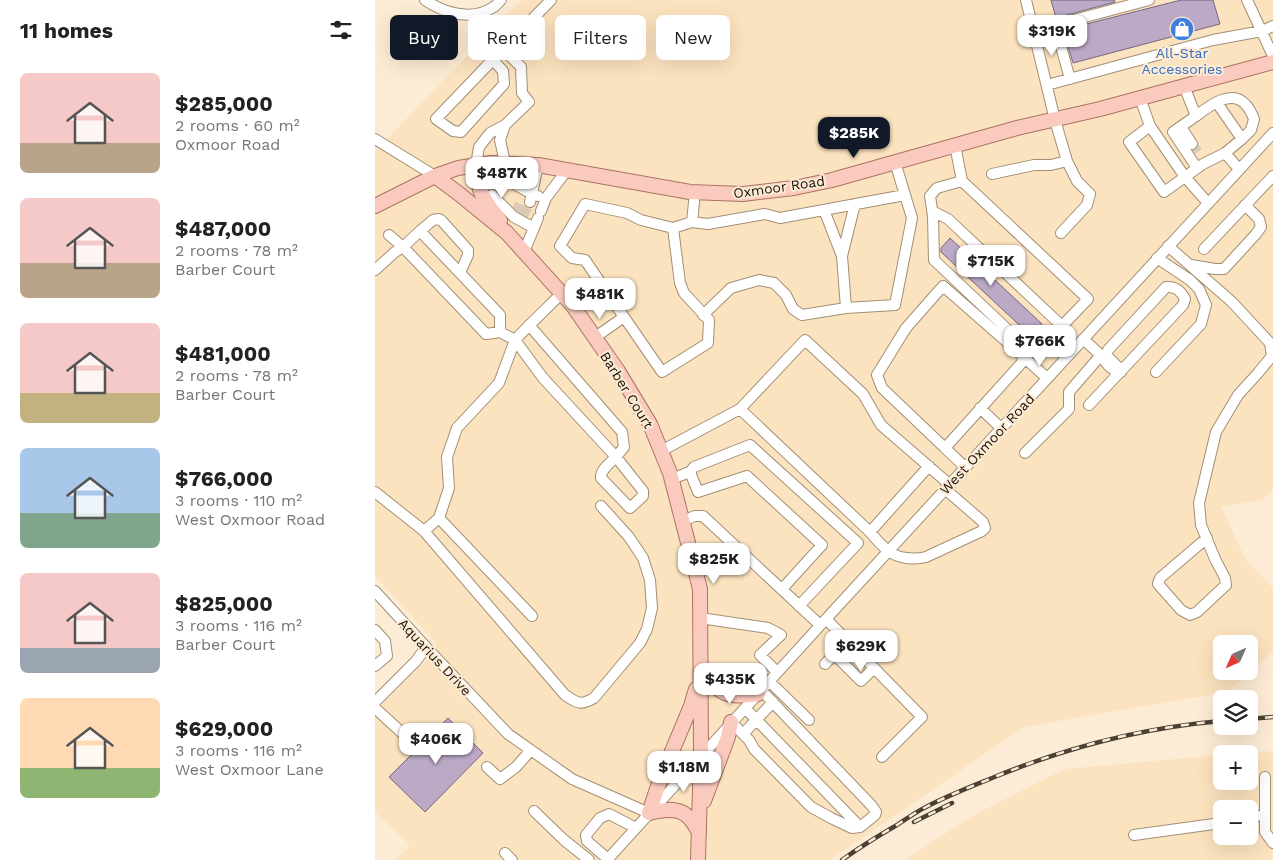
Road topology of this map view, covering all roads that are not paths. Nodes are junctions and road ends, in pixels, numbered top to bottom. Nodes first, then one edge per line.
1 (425, 0) edge
2 (501, 0) edge
3 (551, 0) edge
4 (1026, 0) edge
5 (1149, 0) edge
6 (1247, 0) edge
7 (536, 15) edge
8 (1055, 25) junction
9 (1273, 26) edge
10 (1033, 31) junction
11 (1261, 31) junction
12 (1273, 56) edge
13 (493, 60) joint
14 (514, 60) edge
15 (1273, 62) edge
16 (1070, 79) junction
17 (1047, 85) junction
18 (1183, 86) junction
19 (1140, 98) junction
20 (1217, 103) junction
21 (1196, 116) junction
22 (1055, 120) junction
23 (505, 125) junction
24 (1150, 126) junction
25 (1177, 130) junction
26 (1273, 132) edge
27 (1242, 139) junction
28 (375, 140) edge
29 (1192, 144) tunnel mouth
30 (955, 145) junction
31 (1211, 156) junction
32 (1067, 160) junction
33 (895, 162) junction
34 (498, 163) junction
35 (477, 165) junction
36 (538, 165) junction
37 (1197, 168) junction
38 (1239, 169) junction
39 (567, 170) junction
40 (992, 174) dead end
41 (435, 176) junction
42 (1273, 176) edge
43 (1185, 177) junction
44 (962, 181) junction
45 (695, 192) junction
46 (905, 195) junction
47 (527, 196) junction
48 (546, 198) junction
49 (485, 199) junction
50 (1208, 203) junction
51 (855, 204) junction
52 (1245, 205) junction
53 (375, 206) edge
54 (824, 210) junction
55 (932, 211) junction
56 (518, 217) junction
57 (537, 219) junction
58 (692, 222) junction
59 (673, 228) junction
60 (420, 231) junction
61 (506, 231) junction
62 (1061, 233) dead end
63 (389, 235) dead end
64 (1168, 246) junction
65 (403, 247) junction
66 (1204, 249) dead end
67 (524, 252) junction
68 (842, 256) junction
69 (1157, 258) junction
70 (1189, 265) junction
71 (376, 266) edge
72 (460, 273) junction
73 (1209, 282) junction
74 (1199, 289) junction
75 (561, 294) junction
76 (846, 308) junction
77 (703, 314) junction
78 (624, 316) junction
79 (529, 325) junction
80 (1062, 326) junction
81 (500, 332) junction
82 (594, 338) junction
83 (1083, 339) junction
84 (515, 340) junction
85 (1104, 354) junction
86 (1026, 358) junction
87 (1121, 372) junction
88 (1156, 372) dead end
89 (1047, 378) junction
90 (1089, 405) dead end
91 (980, 408) junction
92 (740, 409) junction
93 (1001, 428) junction
94 (945, 448) junction
95 (661, 451) junction
96 (1025, 453) dead end
97 (616, 457) junction
98 (929, 466) junction
99 (965, 467) junction
100 (690, 472) junction
101 (671, 480) junction
102 (947, 486) junction
103 (375, 492) edge
104 (601, 506) dead end
105 (439, 518) junction
106 (682, 521) junction
107 (424, 531) junction
108 (870, 532) junction
109 (1207, 538) junction
110 (888, 551) junction
111 (782, 589) junction
112 (375, 592) edge
113 (799, 606) junction
114 (532, 616) dead end
115 (700, 618) junction
116 (823, 622) junction
117 (375, 630) edge
118 (847, 641) junction
119 (426, 647) junction
120 (834, 654) junction
121 (825, 664) dead end
122 (375, 666) edge
123 (874, 668) junction
124 (777, 672) junction
125 (701, 674) junction
126 (769, 681) junction
127 (759, 692) junction
128 (375, 702) edge
129 (773, 702) junction
130 (375, 708) edge
131 (745, 708) junction
132 (757, 720) junction
133 (809, 720) dead end
134 (731, 722) junction
135 (401, 732) dead end
136 (743, 734) junction
137 (531, 750) junction
138 (701, 756) junction
139 (882, 757) dead end
140 (487, 768) dead end
141 (1265, 777) dead end
142 (533, 811) dead end
143 (649, 813) junction
144 (700, 814) junction
145 (1265, 814) junction
146 (1258, 816) edge
147 (1213, 824) edge
148 (860, 827) junction
149 (636, 828) junction
150 (699, 832) junction
151 (1133, 835) dead end
152 (1273, 843) edge
153 (607, 859) edge
154 (589, 860) edge
155 (698, 860) edge

1 - 2 street
3 - 7 street
4 - 10 street
5 - 8 street
6 - 11 street
8 - 10 street
8 - 16 street
9 - 11 street
10 - 17 street
11 - 12 street
11 - 16 street
13 - 13 street
14 - 23 street
15 - 18 main road, Oxmoor Road
16 - 17 street
17 - 22 street
18 - 19 main road, Oxmoor Road
18 - 21 street
19 - 22 main road, Oxmoor Road
19 - 24 street
20 - 21 street
20 - 27 street
20 - 27 street
21 - 25 street
22 - 30 main road, Oxmoor Road
22 - 32 street
23 - 34 street
23 - 35 street
24 - 43 street
24 - 43 street
25 - 29 street
25 - 37 street
26 - 38 street, West Oxmoor Road
27 - 31 street
28 - 41 street
30 - 33 main road, Oxmoor Road
30 - 44 street
31 - 37 street
31 - 38 street
32 - 40 street
32 - 62 street
33 - 45 main road, Oxmoor Road
33 - 46 street
34 - 35 main road, Oxmoor Road
34 - 36 main road, Oxmoor Road
34 - 47 street
34 - 49 main road
35 - 41 main road, Oxmoor Road
36 - 39 main road, Oxmoor Road
36 - 47 street
37 - 43 street
38 - 50 street, West Oxmoor Road
39 - 45 main road, Oxmoor Road
39 - 48 street
41 - 53 main road, Oxmoor Road
41 - 61 main road, Barber Court
42 - 52 street
43 - 50 street
44 - 55 street
44 - 80 street
45 - 58 street
46 - 51 street
46 - 76 street
47 - 48 street
48 - 57 street
49 - 56 street
49 - 61 main road
50 - 64 street, West Oxmoor Road
51 - 54 street
51 - 68 street
52 - 66 street
52 - 70 street
54 - 58 street
54 - 68 street
55 - 80 street
55 - 80 street
56 - 57 street
56 - 61 street
57 - 67 street
58 - 59 street
59 - 77 street
59 - 78 street
60 - 65 street
60 - 72 street
60 - 72 street
61 - 67 main road, Barber Court
63 - 65 street
64 - 69 street, West Oxmoor Road
64 - 70 street
65 - 71 street
65 - 81 street
67 - 75 main road, Barber Court
68 - 76 street
69 - 74 street
69 - 83 street, West Oxmoor Road
70 - 73 street
72 - 81 street
73 - 74 street
73 - 109 street
74 - 88 street
75 - 79 street
75 - 82 main road, Barber Court
76 - 77 street
77 - 78 street
78 - 82 street
79 - 84 street
79 - 97 street
81 - 84 street
82 - 95 main road, Barber Court
83 - 85 street
83 - 89 street, West Oxmoor Road
84 - 97 street
84 - 105 street
85 - 87 street
85 - 87 street
85 - 96 street
86 - 89 street
86 - 91 street
86 - 94 street
87 - 90 street
89 - 93 street, West Oxmoor Road
91 - 93 street
91 - 94 street
92 - 95 street
92 - 98 street
92 - 108 street
93 - 99 street, West Oxmoor Road
94 - 99 street
95 - 101 main road, Barber Court
97 - 97 street
98 - 102 street
98 - 108 street
99 - 102 street, West Oxmoor Road
100 - 101 street
100 - 111 street
100 - 113 street
101 - 106 main road, Barber Court
102 - 110 street, West Oxmoor Road
102 - 110 street
103 - 107 street
104 - 107 street
105 - 107 street
105 - 114 street
106 - 111 street
106 - 115 main road, Barber Court
108 - 110 street
109 - 109 street
110 - 116 street, West Oxmoor Road
111 - 113 street
112 - 119 street, Aquarius Drive
113 - 116 street
115 - 124 street
115 - 125 main road, Barber Court
116 - 118 street
116 - 124 street, West Oxmoor Road
117 - 122 street
118 - 120 street
118 - 123 street
119 - 128 street
119 - 137 street, Aquarius Drive
120 - 121 street
120 - 123 street
123 - 139 street
124 - 126 street, West Oxmoor Road
125 - 127 main road
125 - 138 main road, Barber Court
125 - 143 main road
126 - 127 street, West Oxmoor Road
126 - 133 street
127 - 129 street
127 - 131 street, West Oxmoor Road
129 - 132 street
129 - 148 street
130 - 135 street
131 - 132 street
131 - 134 street, West Oxmoor Road
132 - 136 street
132 - 148 street
134 - 136 street
134 - 138 street, West Oxmoor Road
134 - 144 main road
136 - 148 street
137 - 140 street
137 - 143 street, Aquarius Drive
138 - 143 street, West Oxmoor Road
138 - 144 main road, Barber Court
141 - 145 street
142 - 154 street
143 - 149 street, West Oxmoor Road
143 - 150 main road
144 - 150 main road
145 - 146 street
145 - 152 street
147 - 151 street
149 - 153 street, West Oxmoor Road
149 - 153 street
150 - 155 main road

